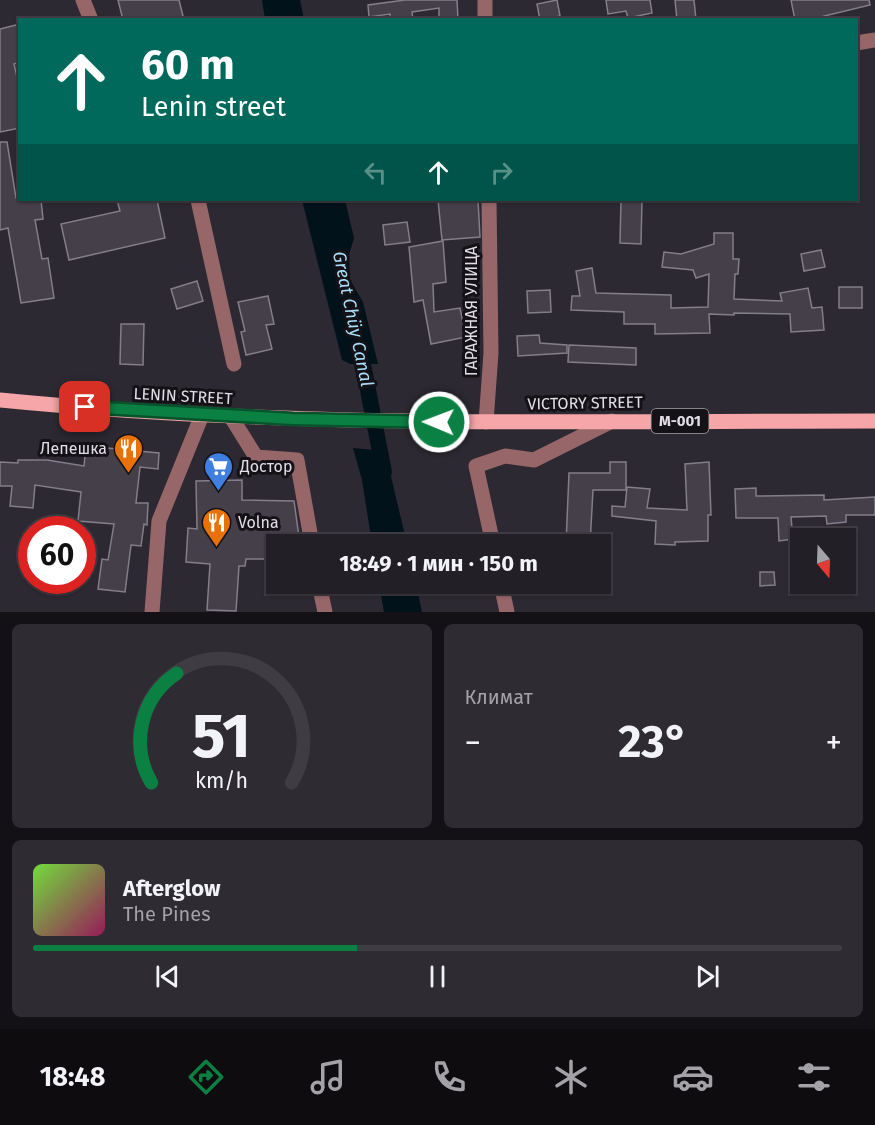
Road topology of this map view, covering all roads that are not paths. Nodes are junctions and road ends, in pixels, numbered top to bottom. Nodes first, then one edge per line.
1 (83, 0) edge
2 (485, 0) edge
3 (90, 18) edge
4 (485, 18) edge
5 (875, 40) edge
6 (858, 43) edge
7 (198, 201) edge
8 (489, 201) edge
9 (234, 364) dead end
10 (0, 399) edge
11 (202, 415) junction
12 (231, 417) junction
13 (614, 421) junction
14 (439, 422) joint
15 (486, 422) junction
16 (875, 422) edge
17 (310, 534) edge
18 (491, 534) edge
19 (321, 594) edge
20 (503, 594) edge
21 (152, 612) edge
22 (324, 612) edge
23 (507, 612) edge

1 - 3 street
2 - 4 street
5 - 6 street
7 - 9 street
8 - 15 street, ГАРАЖНАЯ УЛИЦА
10 - 11 main road, LENIN STREET / М-001
11 - 12 main road, LENIN STREET / М-001
11 - 21 street
12 - 14 main road, LENIN STREET / М-001
12 - 17 street
13 - 15 main road, VICTORY STREET / М-001
13 - 16 main road, VICTORY STREET / М-001
13 - 18 street
14 - 15 main road, VICTORY STREET / М-001
19 - 22 street
20 - 23 street

